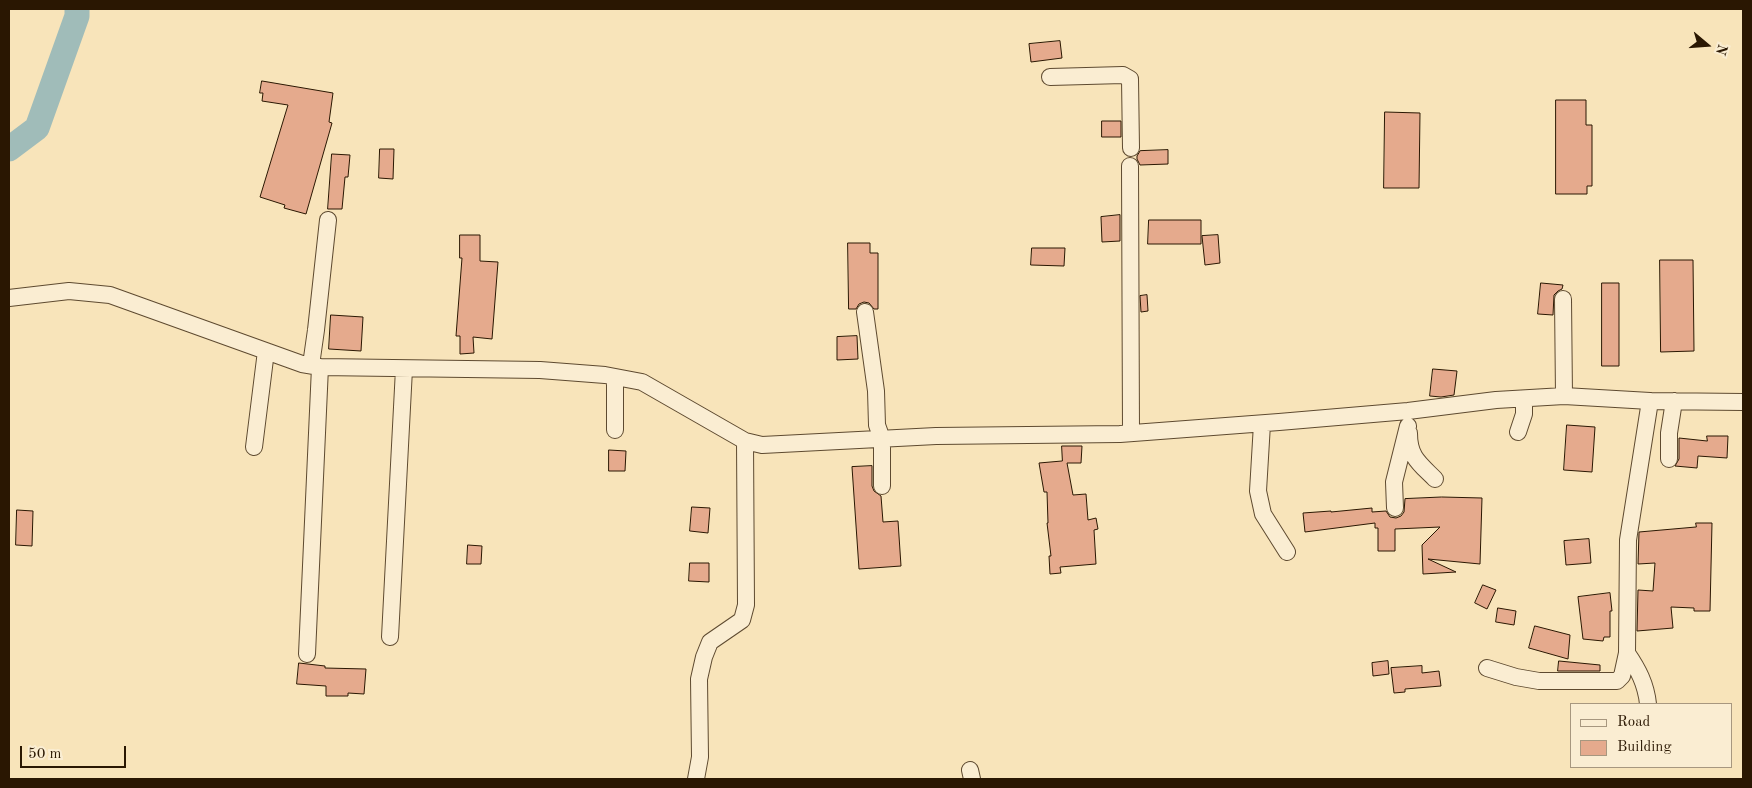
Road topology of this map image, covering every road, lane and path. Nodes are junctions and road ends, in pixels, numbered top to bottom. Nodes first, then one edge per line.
1 (1050, 77) dead end
2 (1131, 148) dead end
3 (1130, 166) dead end
4 (328, 220) dead end
5 (9, 298) edge
6 (1563, 298) dead end
7 (864, 312) dead end
8 (266, 351) junction
9 (315, 366) junction
10 (404, 369) junction
11 (615, 377) junction
12 (1564, 396) junction
13 (1524, 399) junction
14 (1650, 401) junction
15 (1674, 401) junction
16 (1743, 402) edge
17 (1408, 419) junction
18 (1262, 424) junction
19 (615, 430) dead end
20 (1518, 432) dead end
21 (1131, 433) junction
22 (882, 439) junction
23 (745, 441) junction
24 (254, 446) dead end
25 (1669, 459) dead end
26 (1435, 479) dead end
27 (882, 486) dead end
28 (1395, 508) dead end
29 (1287, 552) dead end
30 (390, 637) dead end
31 (1627, 653) junction
32 (306, 654) dead end
33 (1487, 668) dead end
34 (1648, 703) edge
35 (696, 779) edge

1 - 2 street
3 - 21 street
4 - 9 street
5 - 8 street
6 - 12 street
7 - 22 street
8 - 9 street
8 - 24 street
9 - 10 street
9 - 32 street
10 - 11 street
10 - 30 street
11 - 19 street
11 - 23 street
12 - 13 street
12 - 14 street
13 - 17 street
13 - 20 street
14 - 15 street
14 - 31 street
15 - 16 street
15 - 25 street
17 - 18 street
17 - 26 street
17 - 28 street
18 - 21 street
18 - 29 street
21 - 22 street
22 - 23 street
22 - 27 street
23 - 35 street
31 - 33 street
31 - 34 street

